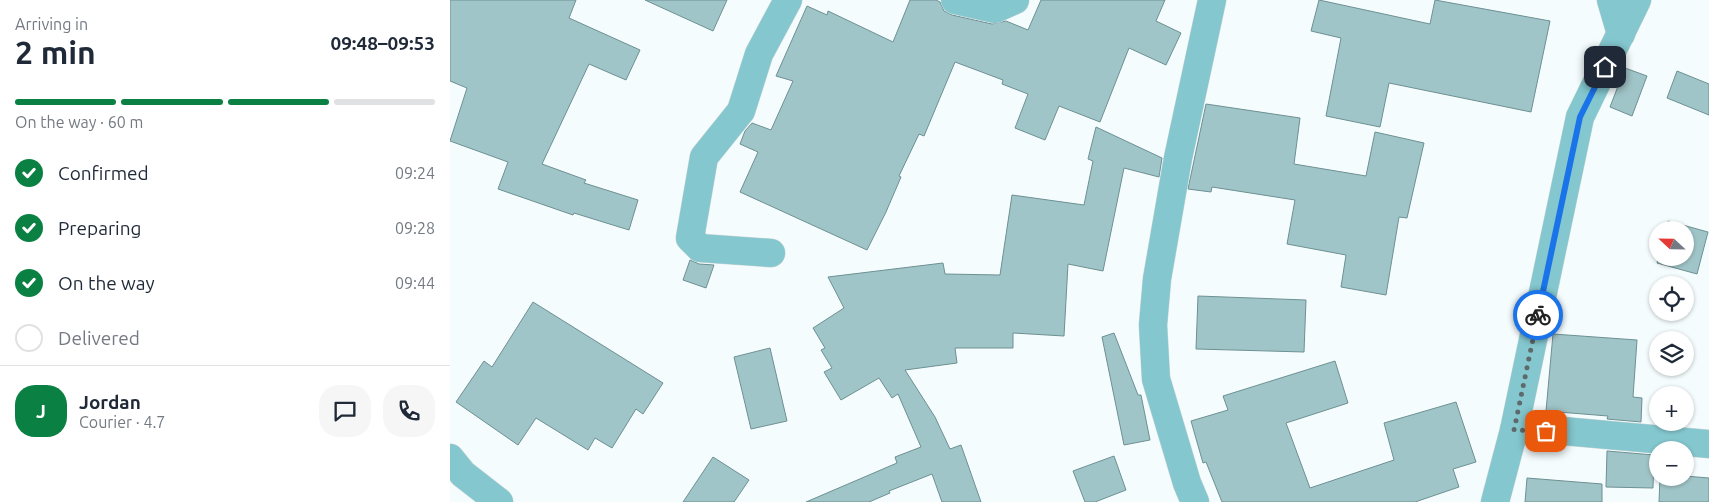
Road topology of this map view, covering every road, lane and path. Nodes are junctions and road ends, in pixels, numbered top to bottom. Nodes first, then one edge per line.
1 (788, 0) edge
2 (955, 0) edge
3 (1015, 0) edge
4 (1193, 0) edge
5 (1212, 0) edge
6 (1611, 0) edge
7 (1637, 0) edge
8 (1206, 27) junction
9 (1622, 34) junction
10 (770, 253) dead end
11 (1514, 430) junction
12 (1709, 444) edge
13 (450, 458) edge
14 (499, 502) edge
15 (1195, 502) edge
16 (1495, 502) edge

1 - 10 street
2 - 3 street
4 - 8 street
5 - 8 street
6 - 9 street
7 - 9 street
8 - 15 street
9 - 11 street
11 - 12 street
11 - 16 street
13 - 14 street

